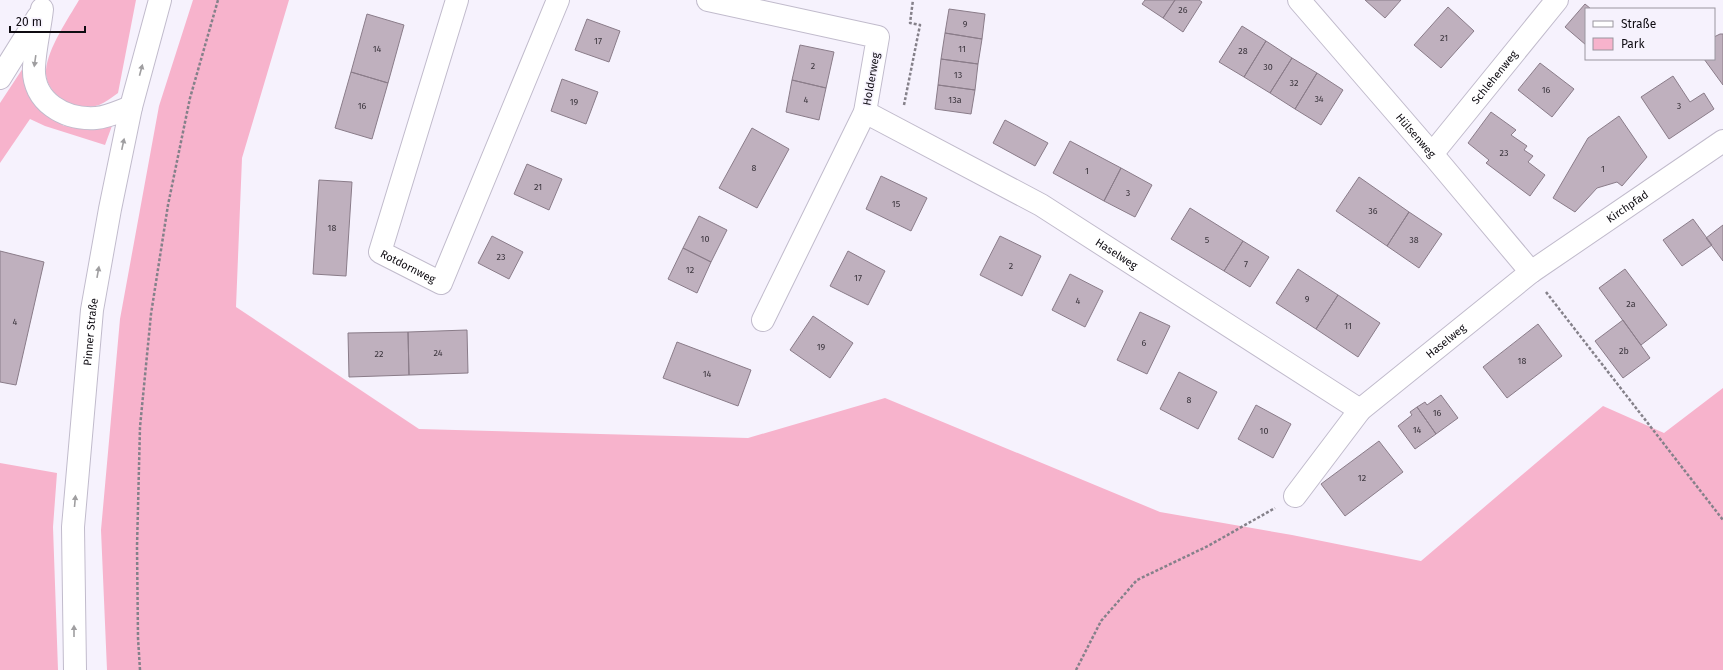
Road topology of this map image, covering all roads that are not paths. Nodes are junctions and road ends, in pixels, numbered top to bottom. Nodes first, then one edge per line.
1 (160, 0) edge
2 (457, 0) edge
3 (558, 0) edge
4 (708, 0) edge
5 (1299, 0) edge
6 (1557, 0) edge
7 (45, 4) edge
8 (0, 78) edge
9 (131, 107) junction
10 (865, 112) junction
11 (1723, 141) edge
12 (1432, 154) junction
13 (1531, 272) junction
14 (763, 320) dead end
15 (1360, 410) junction
16 (1295, 496) road end
17 (75, 670) edge

9 -> 1 street, Pinner Straße
2 - 3 street, Rotdornweg
4 - 10 street, Holderweg
5 - 12 street, Hülsenweg
6 - 12 street, Schlehenweg
7 - 8 street
7 -> 9 street
17 -> 9 street, Pinner Straße
10 - 14 street, Holderweg
10 - 15 street, Haselweg
11 - 13 street, Kirchpfad
12 - 13 street, Hülsenweg
13 - 15 street, Haselweg
15 - 16 street, Haselweg

